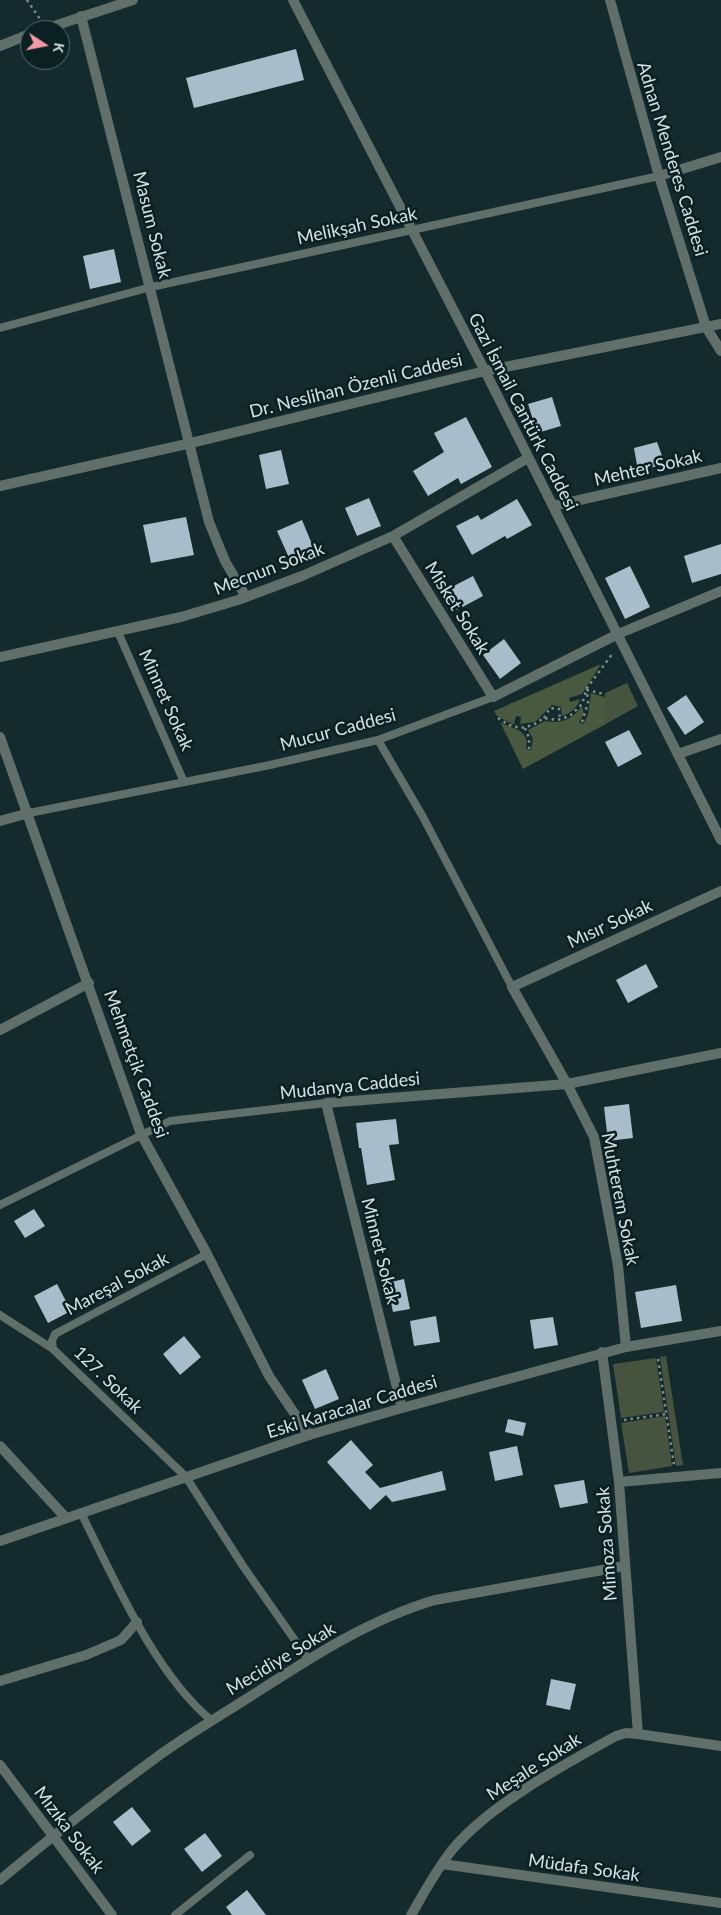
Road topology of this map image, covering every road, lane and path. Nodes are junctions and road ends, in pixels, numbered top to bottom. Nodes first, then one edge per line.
1 (28, 0) edge
2 (133, 0) edge
3 (293, 0) edge
4 (610, 0) edge
5 (82, 16) junction
6 (39, 20) edge
7 (70, 20) edge
8 (20, 38) edge
9 (0, 46) edge
10 (721, 157) edge
11 (659, 176) junction
12 (410, 231) junction
13 (151, 287) junction
14 (721, 324) edge
15 (706, 327) junction
16 (0, 328) edge
17 (721, 351) edge
18 (484, 371) junction
19 (191, 444) junction
20 (528, 458) junction
21 (721, 468) edge
22 (0, 486) edge
23 (553, 506) junction
24 (393, 536) junction
25 (721, 591) edge
26 (246, 597) junction
27 (118, 632) junction
28 (619, 638) junction
29 (0, 656) edge
30 (587, 690) junction
31 (604, 694) dead end
32 (493, 697) junction
33 (498, 718) dead end
34 (544, 718) junction
35 (560, 719) junction
36 (582, 722) dead end
37 (525, 728) junction
38 (0, 737) edge
39 (721, 739) edge
40 (378, 740) junction
41 (529, 749) dead end
42 (678, 754) junction
43 (184, 782) junction
44 (29, 813) junction
45 (0, 821) edge
46 (721, 840) edge
47 (721, 891) edge
48 (89, 983) junction
49 (512, 987) junction
50 (0, 1030) edge
51 (721, 1053) edge
52 (567, 1084) junction
53 (326, 1103) junction
54 (141, 1134) junction
55 (0, 1205) edge
56 (207, 1254) junction
57 (0, 1315) edge
58 (721, 1331) edge
59 (626, 1347) junction
60 (53, 1349) junction
61 (602, 1352) junction
62 (658, 1359) dead end
63 (402, 1408) junction
64 (667, 1414) junction
65 (611, 1422) junction
66 (309, 1435) junction
67 (0, 1446) edge
68 (674, 1465) dead end
69 (721, 1472) edge
70 (186, 1477) junction
71 (619, 1482) junction
72 (81, 1514) junction
73 (66, 1518) junction
74 (0, 1541) edge
75 (625, 1566) junction
76 (136, 1622) junction
77 (308, 1659) junction
78 (0, 1681) edge
79 (212, 1721) junction
80 (638, 1734) junction
81 (721, 1746) edge
82 (0, 1765) edge
83 (52, 1836) junction
84 (250, 1855) dead end
85 (442, 1864) junction
86 (0, 1880) edge
87 (721, 1904) edge
88 (112, 1915) edge
89 (175, 1915) edge
90 (411, 1915) edge

1 - 6 path
2 - 5 street
3 - 12 street, Gazi İsmail Cantürk Caddesi
4 - 11 street, Adnan Menderes Caddesi
5 - 7 street
5 - 13 street, Masum Sokak
8 - 9 street
10 - 11 street, Melikşah Sokak
11 - 12 lane, Melikşah Sokak
11 - 15 street, Adnan Menderes Caddesi
12 - 13 lane, Melikşah Sokak
12 - 18 street, Gazi İsmail Cantürk Caddesi
13 - 16 lane, Melikşah Sokak
13 - 19 street, Masum Sokak
14 - 15 street, Dr. Neslihan Özenli Caddesi
15 - 17 street, Adnan Menderes Caddesi
15 - 18 street, Dr. Neslihan Özenli Caddesi
18 - 19 street, Dr. Neslihan Özenli Caddesi
18 - 20 street, Gazi İsmail Cantürk Caddesi
19 - 22 street, Dr. Neslihan Özenli Caddesi
19 - 26 street, Masum Sokak
20 - 23 street, Gazi İsmail Cantürk Caddesi
20 - 24 street, Mecnun Sokak
21 - 23 street, Mehter Sokak
23 - 28 street, Gazi İsmail Cantürk Caddesi
24 - 26 street, Mecnun Sokak
24 - 32 street, Misket Sokak
25 - 28 street, Mucur Caddesi
26 - 27 street, Mecnun Sokak
27 - 29 street, Mecnun Sokak
27 - 43 lane, Minnet Sokak
28 - 30 path
28 - 32 street, Mucur Caddesi
28 - 42 street, Gazi İsmail Cantürk Caddesi
30 - 31 path
30 - 35 path
30 - 36 path
32 - 40 lane, Mucur Caddesi
33 - 37 path
34 - 35 path
34 - 35 path
34 - 37 path
37 - 41 path
38 - 44 street, Mehmetçik Caddesi
39 - 42 street
40 - 43 lane, Mucur Caddesi
40 - 49 lane
42 - 46 street, Gazi İsmail Cantürk Caddesi
43 - 44 lane, Mucur Caddesi
44 - 45 street, Mucur Caddesi
44 - 48 street, Mehmetçik Caddesi
47 - 49 street, Mısır Sokak
48 - 50 street
48 - 54 street, Mehmetçik Caddesi
49 - 52 street, Muhterem Sokak
51 - 52 street, Mudanya Caddesi
52 - 53 street, Mudanya Caddesi
52 - 59 street, Muhterem Sokak
53 - 54 lane, Mudanya Caddesi
53 - 63 street, Minnet Sokak
54 - 55 lane, Mudanya Caddesi
54 - 56 street, Mehmetçik Caddesi
56 - 60 lane, Mareşal Sokak
56 - 66 street, Mehmetçik Caddesi
57 - 60 lane, 127. Sokak
58 - 59 street, Eski Karacalar Caddesi
59 - 61 street, Eski Karacalar Caddesi
60 - 70 lane, 127. Sokak
61 - 63 street, Eski Karacalar Caddesi
61 - 65 street, Mimoza Sokak
62 - 64 path
63 - 66 street, Eski Karacalar Caddesi
64 - 65 path
64 - 68 path
65 - 71 street, Mimoza Sokak
66 - 70 street, Eski Karacalar Caddesi
67 - 73 street
69 - 71 street
70 - 72 street, Eski Karacalar Caddesi
70 - 77 lane, 127. Sokak
71 - 75 street, Mimoza Sokak
72 - 73 street, Eski Karacalar Caddesi
72 - 76 lane
73 - 74 street, Eski Karacalar Caddesi
75 - 77 street, Mecidiye Sokak
75 - 80 street, Mimoza Sokak
76 - 78 street
76 - 79 lane
77 - 79 street, Mecidiye Sokak
79 - 83 street, Mecidiye Sokak
80 - 81 street, Meşale Sokak
80 - 85 street, Meşale Sokak
82 - 83 street, Mızıka Sokak
83 - 86 street, Mecidiye Sokak
83 - 88 street, Mızıka Sokak
84 - 89 lane
85 - 87 street, Müdafa Sokak
85 - 90 street, Meşale Sokak

